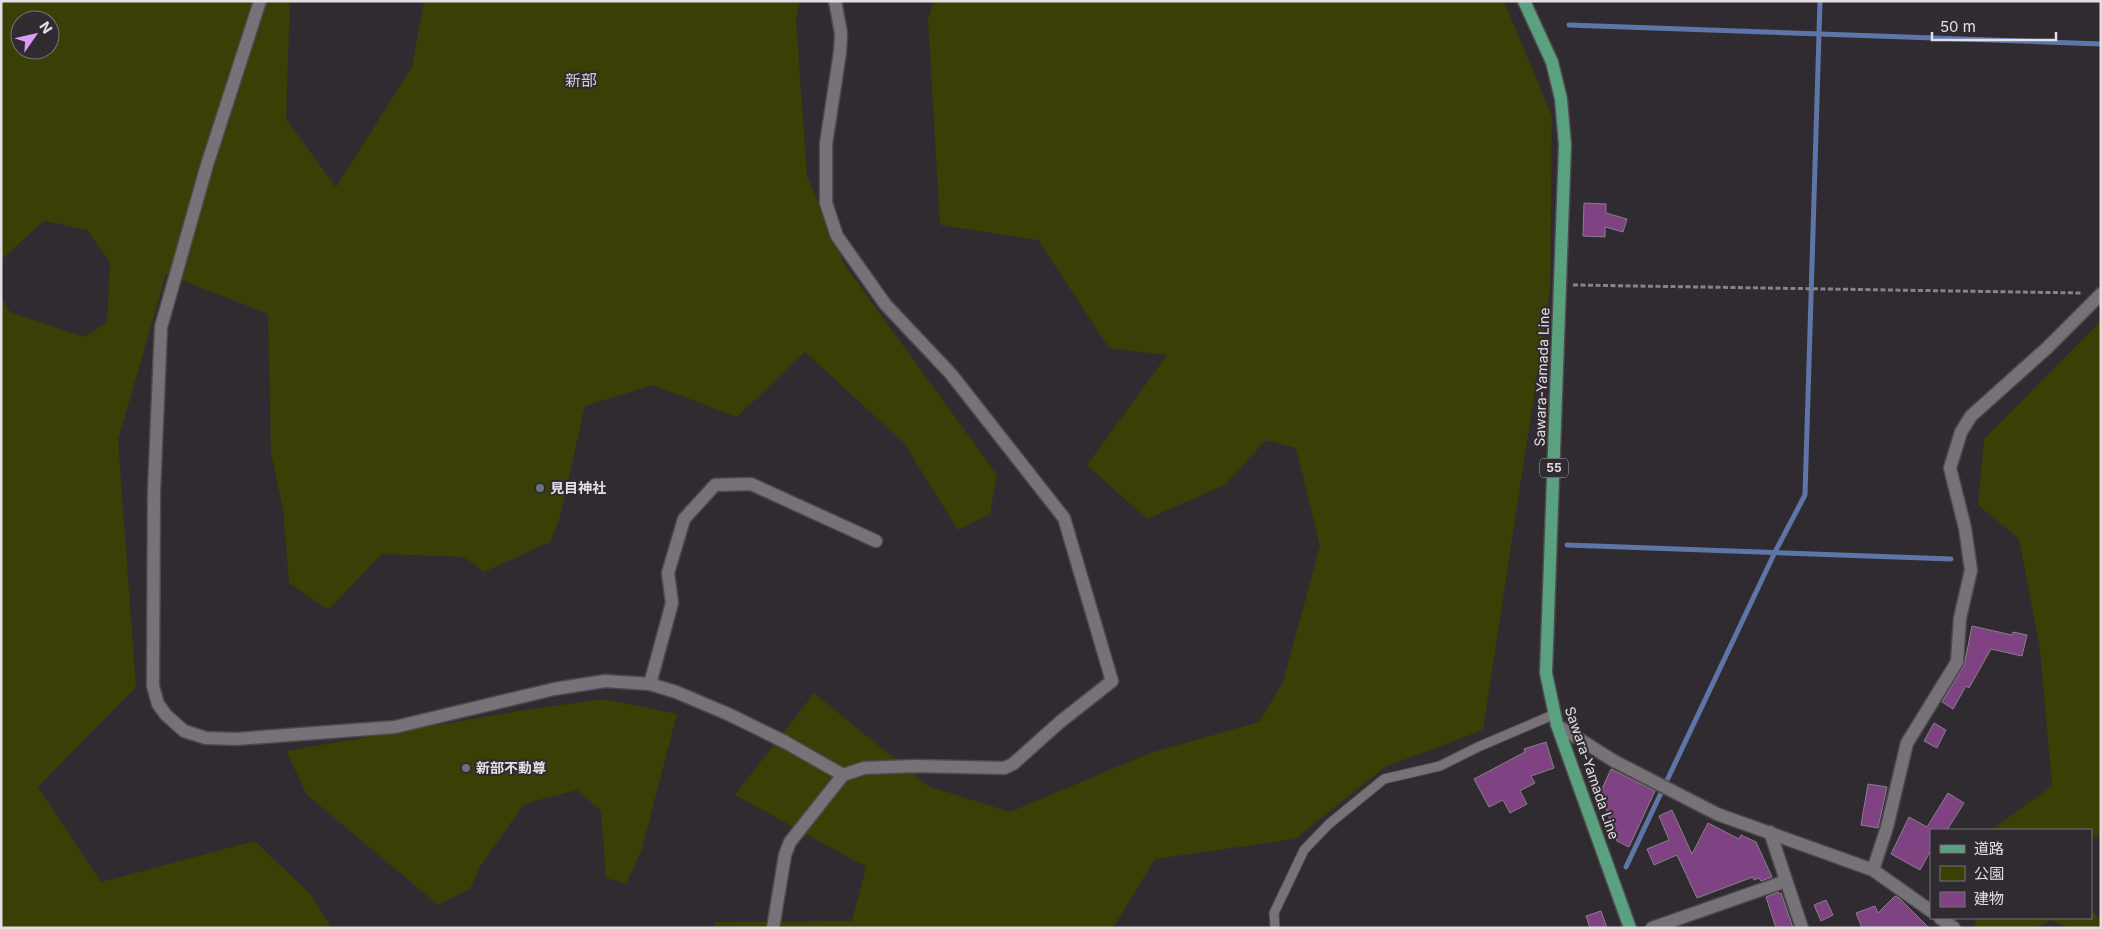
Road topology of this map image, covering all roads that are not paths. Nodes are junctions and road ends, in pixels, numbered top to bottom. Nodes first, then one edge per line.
1 (260, 1) edge
2 (835, 1) edge
3 (1524, 1) edge
4 (2096, 293) edge
5 (876, 541) dead end
6 (650, 684) junction
7 (1556, 720) junction
8 (842, 776) junction
9 (1770, 832) junction
10 (1873, 870) junction
11 (1786, 881) junction
12 (1930, 910) edge
13 (1941, 919) edge
14 (773, 928) edge
15 (1275, 928) edge
16 (1630, 928) edge
17 (1652, 928) edge
18 (1802, 928) edge
19 (1954, 928) edge

1 - 6 street
2 - 8 street
3 - 7 main road, Sawara-Yamada Line / 55
4 - 10 street
5 - 6 street
6 - 8 street
7 - 9 street
7 - 15 lane
7 - 16 main road, Sawara-Yamada Line / 55
8 - 14 street
9 - 10 street
9 - 11 street
10 - 12 street
11 - 17 street
11 - 18 street
13 - 19 street

